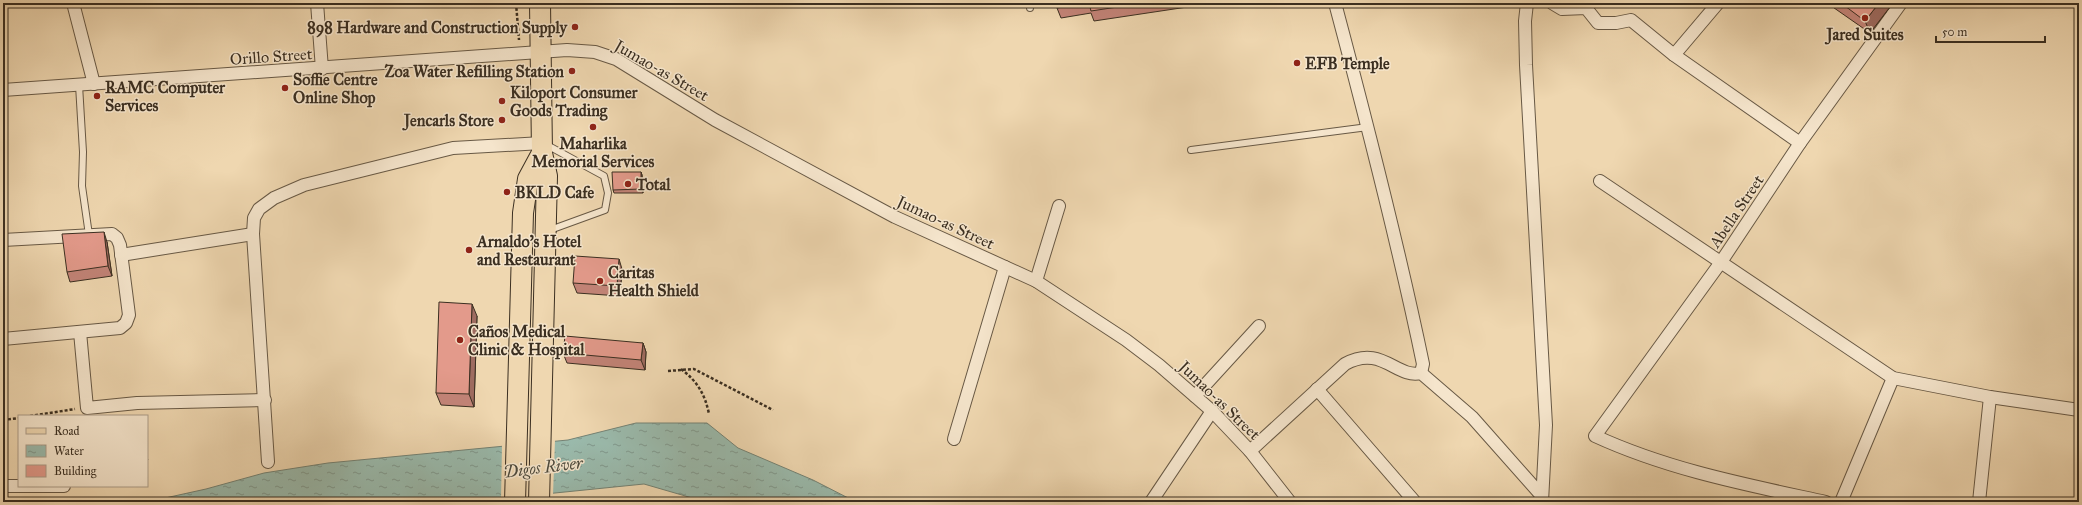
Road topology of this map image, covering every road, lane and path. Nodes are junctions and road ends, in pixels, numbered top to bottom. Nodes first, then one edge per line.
1 (73, 3) edge
2 (317, 3) edge
3 (516, 3) edge
4 (540, 3) edge
5 (1335, 3) edge
6 (1527, 3) edge
7 (1552, 3) edge
8 (1718, 3) edge
9 (1901, 3) edge
10 (540, 53) junction
11 (520, 54) junction
12 (1674, 56) junction
13 (322, 69) junction
14 (94, 84) junction
15 (79, 85) junction
16 (3, 90) edge
17 (1368, 127) junction
18 (1800, 143) junction
19 (542, 148) junction
20 (1191, 150) dead end
21 (1600, 181) dead end
22 (1059, 206) dead end
23 (544, 232) junction
24 (253, 234) junction
25 (90, 235) junction
26 (3, 240) edge
27 (121, 256) junction
28 (1721, 262) junction
29 (1005, 268) junction
30 (1036, 280) junction
31 (1259, 326) dead end
32 (80, 332) junction
33 (3, 339) edge
34 (680, 368) junction
35 (668, 371) dead end
36 (1420, 373) junction
37 (1893, 378) junction
38 (1317, 389) junction
39 (1195, 396) junction
40 (1990, 397) junction
41 (265, 400) junction
42 (87, 408) junction
43 (773, 410) dead end
44 (2079, 410) edge
45 (1212, 411) junction
46 (709, 414) dead end
47 (37, 415) edge
48 (18, 418) edge
49 (3, 420) edge
50 (954, 439) dead end
51 (1250, 451) junction
52 (268, 462) dead end
53 (516, 472) junction
54 (540, 473) junction
55 (3, 486) edge
56 (18, 486) edge
57 (1542, 499) edge
58 (1284, 500) edge
59 (515, 502) edge
60 (539, 502) edge
61 (1151, 502) edge
62 (1415, 502) edge
63 (1826, 502) edge
64 (1841, 502) edge
65 (1979, 502) edge

1 - 14 street
2 - 13 street
3 - 11 path
4 - 10 main road
5 - 17 street
6 - 57 street
7 - 12 street
8 - 12 street
9 - 18 street, Abella Street
10 - 11 street, Orillo Street
10 - 19 main road
10 - 29 street, Jumao-as Street
11 - 13 street, Orillo Street
12 - 18 street
13 - 14 street, Orillo Street
14 - 15 street, Orillo Street
15 - 16 street, Orillo Street
15 - 25 lane
17 - 20 lane
17 - 36 street
18 - 28 street, Abella Street
19 - 23 main road
19 - 23 lane
19 - 24 street
19 - 53 main road
21 - 28 street
22 - 30 street
23 - 54 main road
24 - 27 street
24 - 41 street
25 - 26 street
25 - 27 street
27 - 32 street
28 - 37 street
28 - 63 street, Abella Street
29 - 30 street, Jumao-as Street
29 - 50 street
30 - 39 street, Jumao-as Street
31 - 39 street
32 - 33 street
32 - 42 street
34 - 35 path
34 - 43 path
34 - 46 path
36 - 38 street
36 - 57 street
37 - 40 street
37 - 64 street
38 - 51 street
38 - 62 street
39 - 45 street, Jumao-as Street
40 - 44 street
40 - 65 street
41 - 42 street
41 - 52 street
42 - 47 path
45 - 51 street, Jumao-as Street
45 - 61 street
48 - 49 path
51 - 58 street, Jumao-as Street
53 - 54 main road
53 - 59 main road
54 - 60 main road
55 - 56 street

